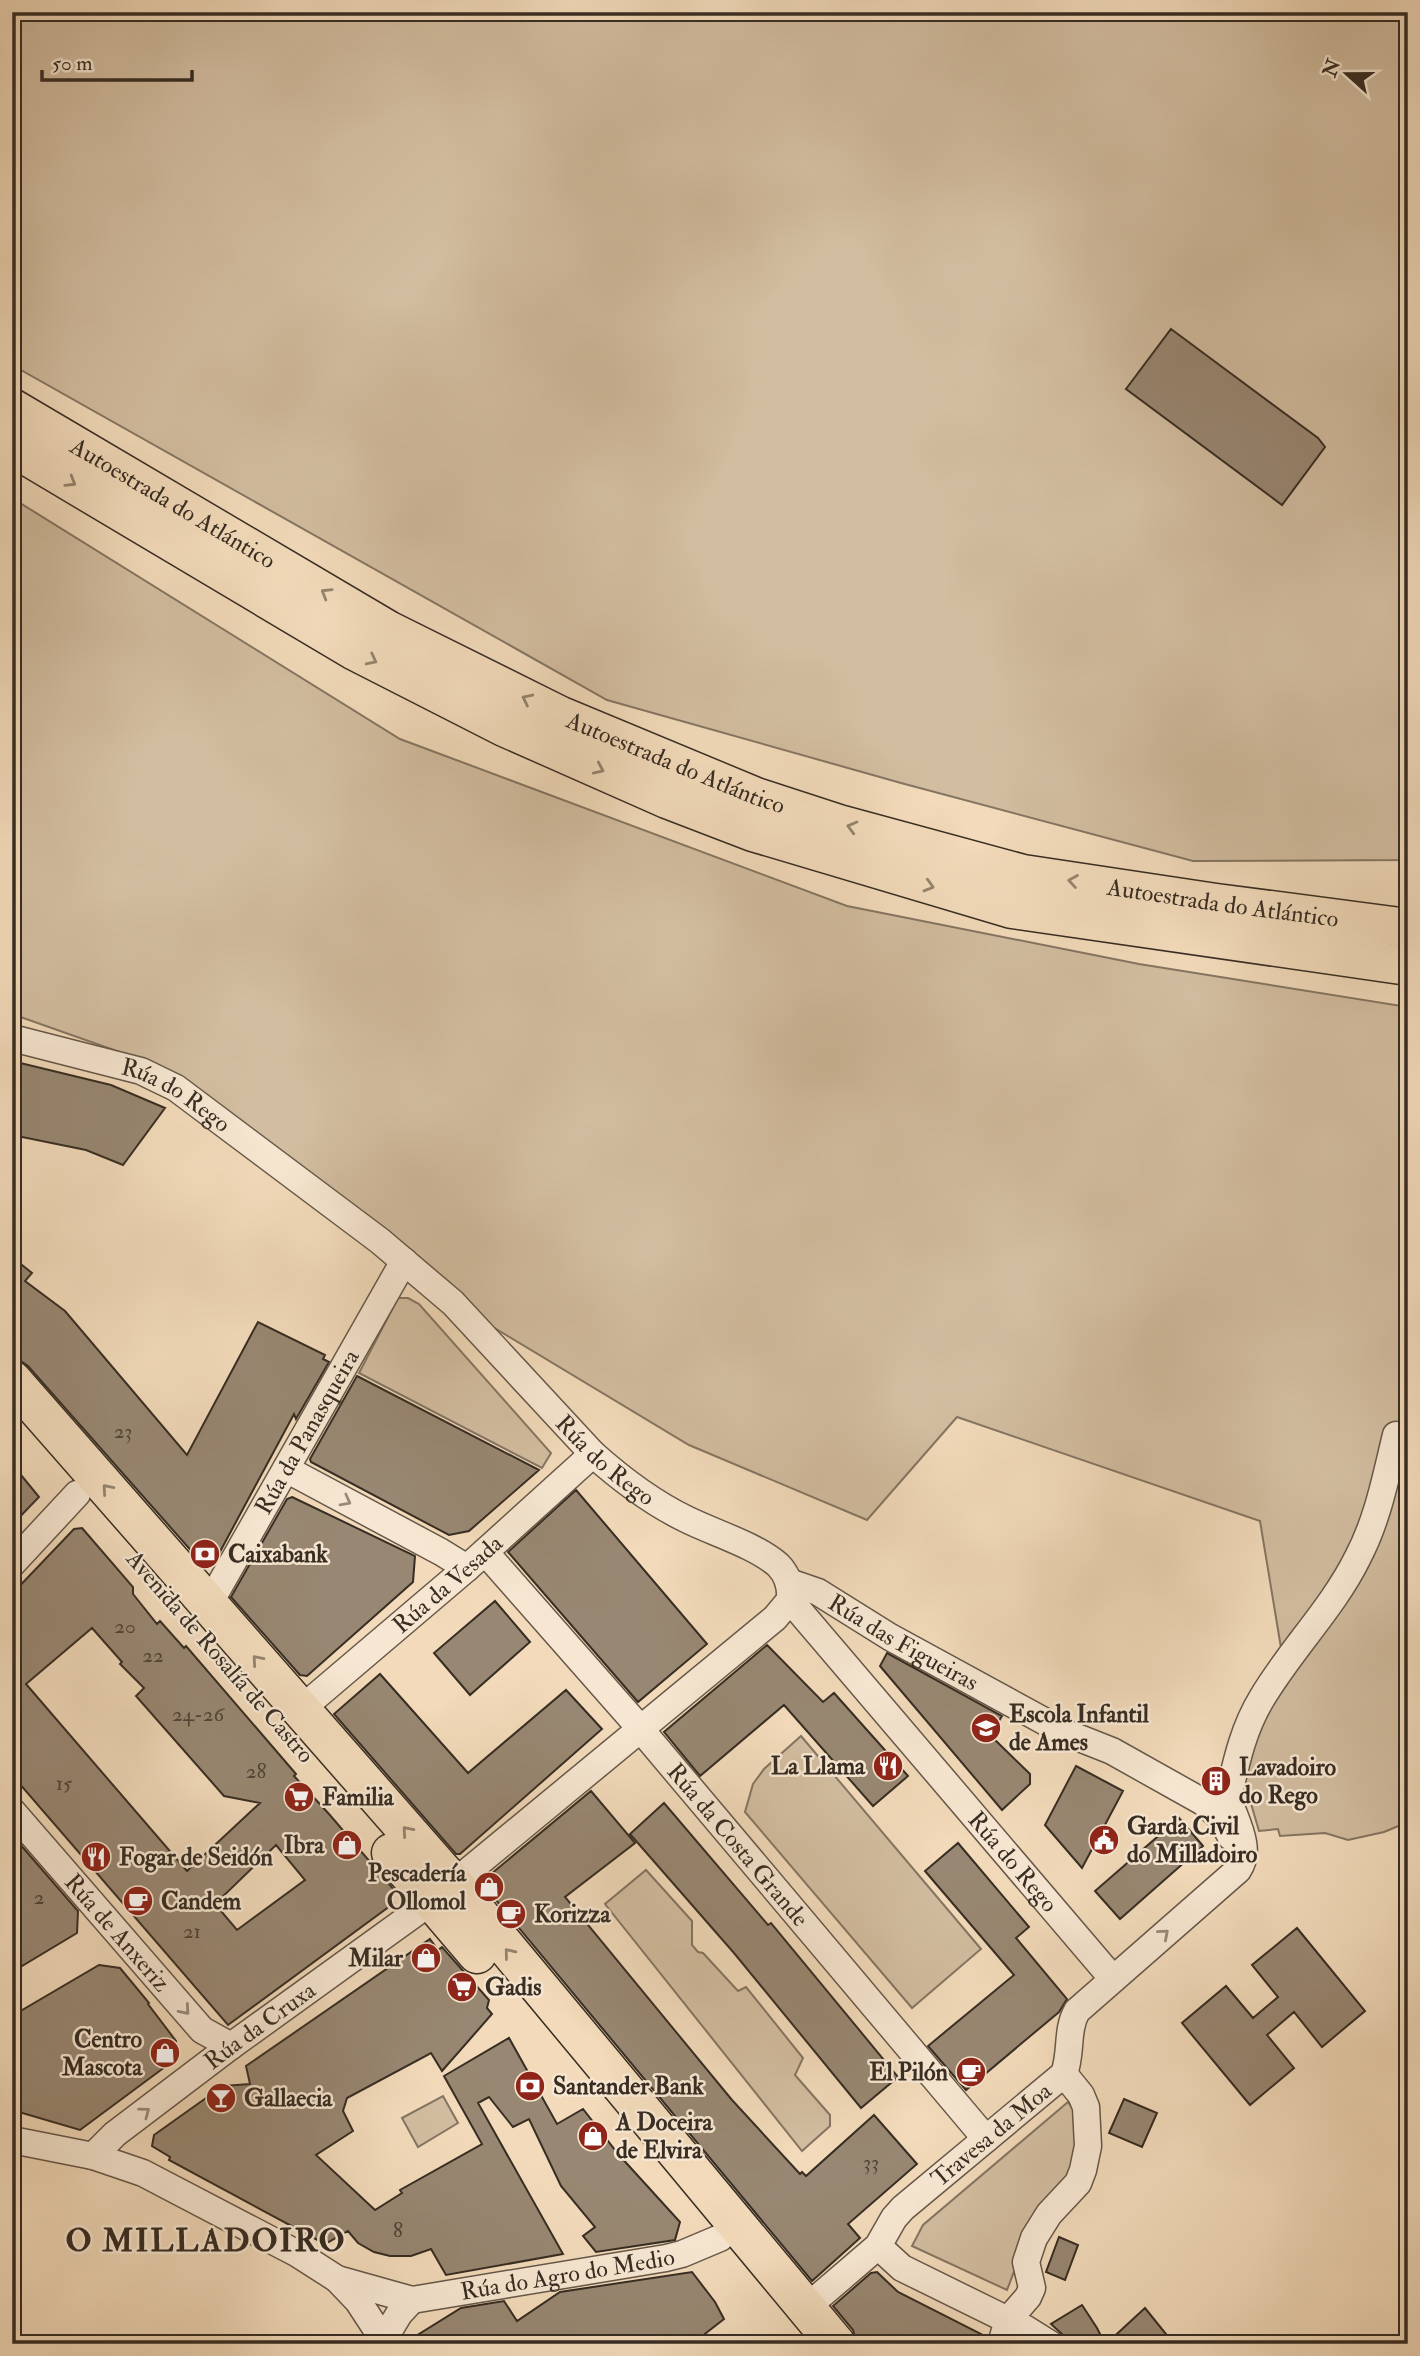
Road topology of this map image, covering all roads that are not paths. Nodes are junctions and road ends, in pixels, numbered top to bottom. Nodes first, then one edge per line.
1 (12, 408) edge
2 (12, 447) edge
3 (1408, 928) edge
4 (1408, 966) edge
5 (12, 1038) edge
6 (404, 1261) junction
7 (12, 1380) edge
8 (12, 1419) edge
9 (1408, 1453) edge
10 (593, 1454) junction
11 (286, 1469) junction
12 (77, 1494) junction
13 (476, 1560) junction
14 (12, 1564) edge
15 (789, 1591) junction
16 (209, 1604) junction
17 (300, 1710) junction
18 (640, 1729) junction
19 (1216, 1800) junction
20 (12, 1811) edge
21 (442, 1891) junction
22 (1113, 1979) junction
23 (231, 2046) junction
24 (1064, 2074) junction
25 (986, 2139) junction
26 (12, 2140) edge
27 (93, 2156) junction
28 (720, 2238) junction
29 (878, 2246) junction
30 (337, 2278) junction
31 (412, 2300) junction
32 (806, 2325) edge
33 (1005, 2332) edge
34 (385, 2341) edge
35 (836, 2344) edge
36 (1050, 2344) edge

3 -> 1 highway, Autoestrada do Atlántico
2 -> 4 highway, Autoestrada do Atlántico
5 - 6 street, Rúa do Rego
6 - 10 street, Rúa do Rego
6 - 11 street, Rúa da Panasqueira
16 -> 7 highway, Avenida de Rosalía de Castro
8 - 12 highway, Avenida de Rosalía de Castro
9 - 19 street
10 - 13 street, Rúa da Vesada
10 - 15 street, Rúa do Rego
11 -> 13 street, Rúa da Costa Grande
11 - 16 street, Rúa da Panasqueira
12 - 14 street
12 - 21 highway, Avenida de Rosalía de Castro
13 - 17 street, Rúa da Vesada
13 - 18 street, Rúa da Costa Grande
15 - 18 street
15 - 19 street, Rúa das Figueiras
15 - 22 street, Rúa do Rego
17 -> 16 highway, Avenida de Rosalía de Castro
21 -> 17 highway, Avenida de Rosalía de Castro
18 - 21 street
18 - 25 street, Rúa da Costa Grande
22 -> 19 street, Travesa da Moa
20 -> 23 street, Rúa de Anxeriz
21 - 23 street, Rúa da Cruxa
21 - 28 highway, Avenida de Rosalía de Castro
32 -> 21 highway, Avenida de Rosalía de Castro
22 - 24 street, Travesa da Moa
27 -> 23 street, Rúa da Cruxa
24 - 25 street, Travesa da Moa
24 - 33 street
25 - 29 street, Travesa da Moa
26 - 27 street, Rúa do Agro do Medio
27 - 30 street, Rúa do Agro do Medio
28 - 31 street, Rúa do Agro do Medio
28 - 32 highway, Avenida de Rosalía de Castro
29 - 32 street, Travesa da Moa
29 - 33 street
30 - 31 street, Rúa do Agro do Medio
30 - 34 street
31 - 34 street
32 - 35 highway, Avenida de Rosalía de Castro
33 - 36 street

